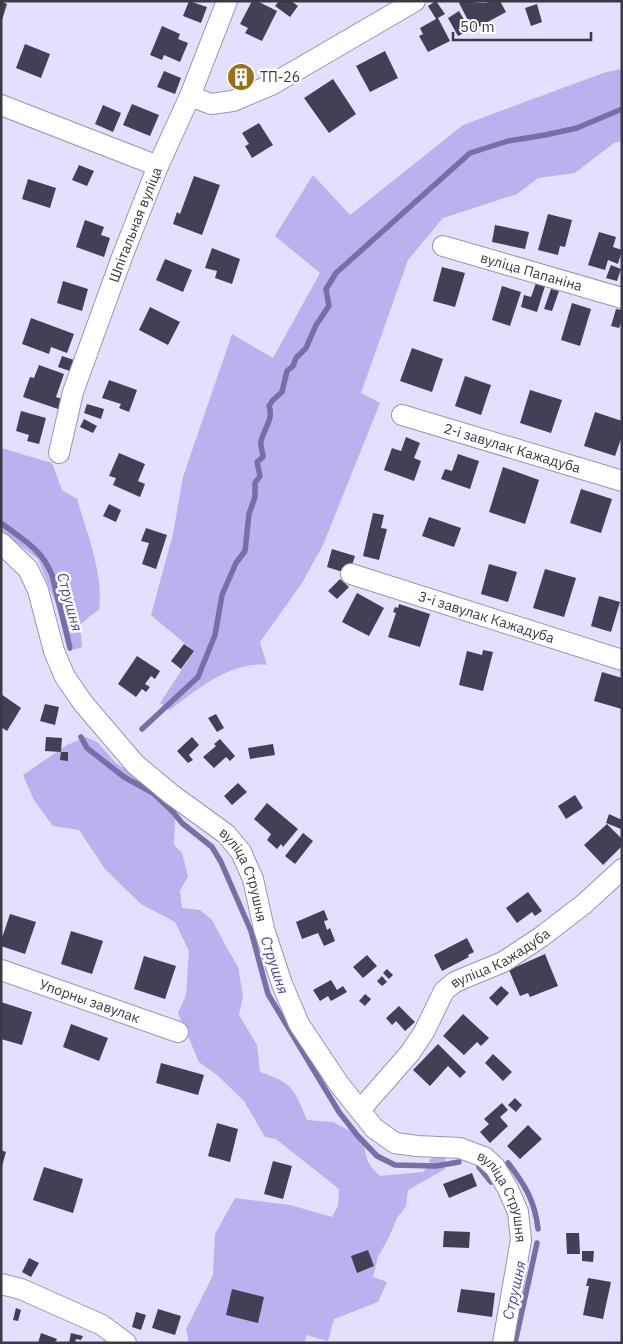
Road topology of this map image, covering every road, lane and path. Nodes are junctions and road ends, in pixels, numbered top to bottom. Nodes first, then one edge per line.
1 (227, 1) edge
2 (415, 1) edge
3 (190, 96) junction
4 (1, 105) edge
5 (158, 166) junction
6 (443, 246) dead end
7 (622, 298) edge
8 (402, 415) dead end
9 (60, 454) dead end
10 (622, 481) edge
11 (1, 543) edge
12 (351, 574) dead end
13 (622, 660) edge
14 (622, 869) edge
15 (1, 970) edge
16 (178, 1032) dead end
17 (360, 1110) junction
18 (1, 1284) edge
19 (126, 1343) edge
20 (503, 1343) edge

1 - 3 street, Шпітальная вуліца
2 - 3 street
3 - 5 street, Шпітальная вуліца
4 - 5 street
5 - 9 street, Шпітальная вуліца
6 - 7 street, вуліца Папаніна
8 - 10 street, 2-і завулак Кажадуба
11 - 17 street, вуліца Струшня
12 - 13 street, 3-і завулак Кажадуба
14 - 17 street, вуліца Кажадуба
15 - 16 street, Упорны завулак
17 - 20 street, вуліца Струшня
18 - 19 street

